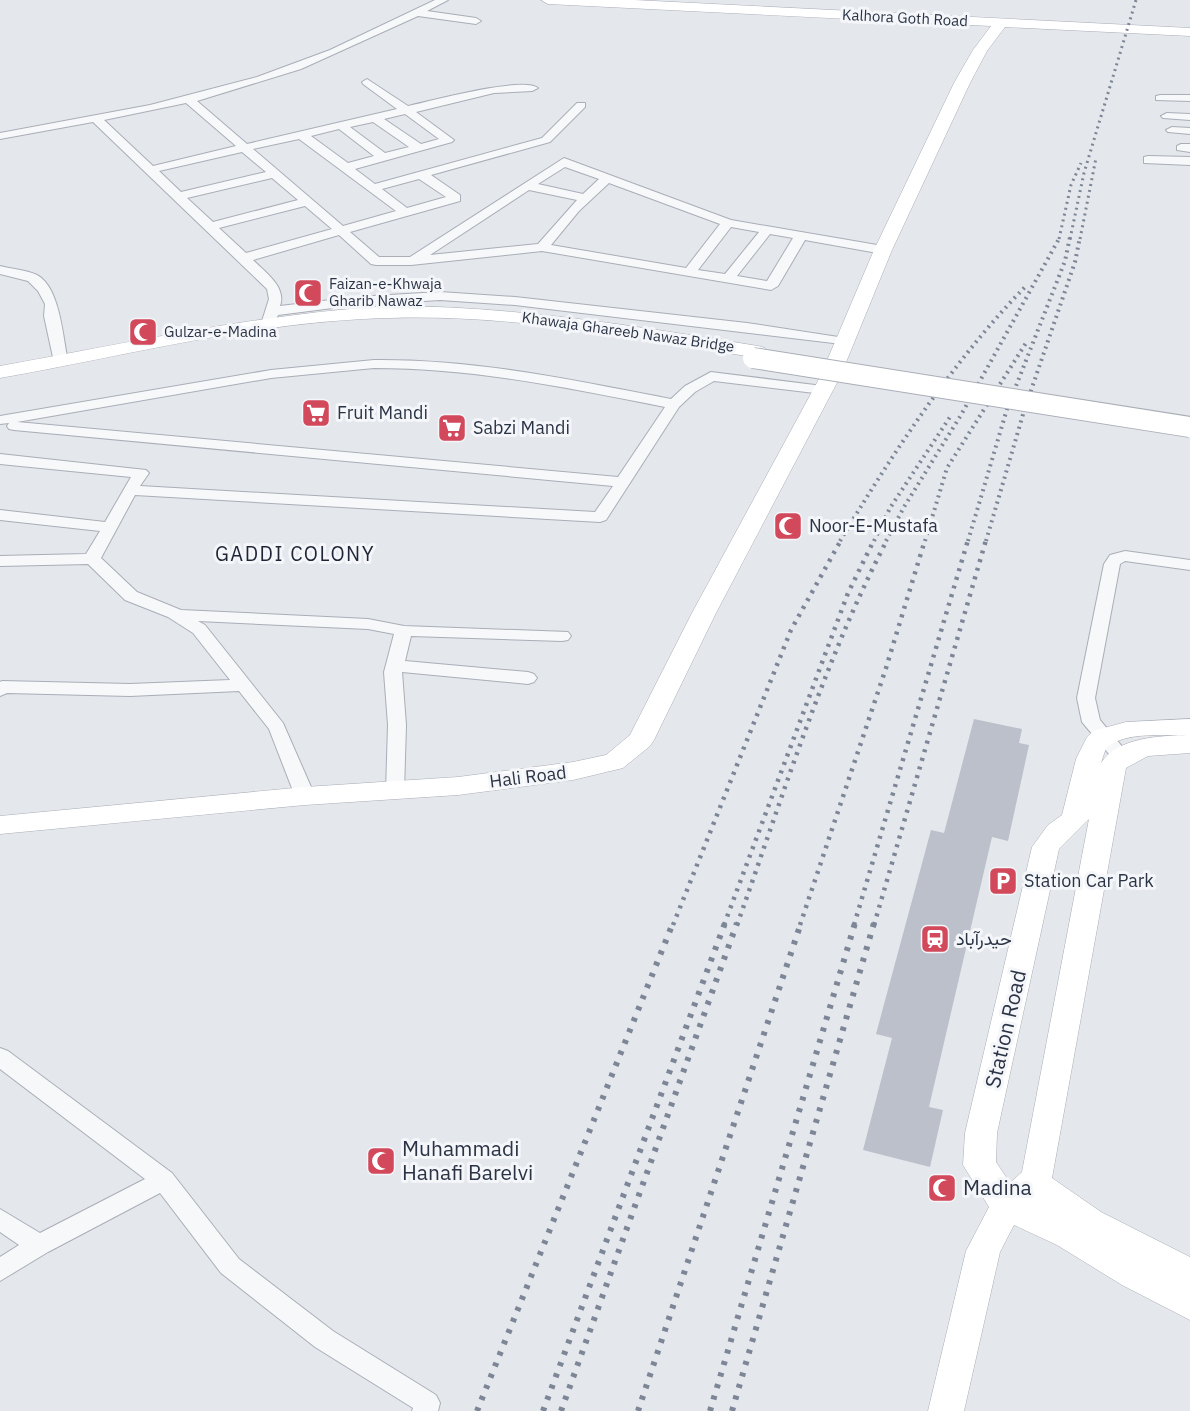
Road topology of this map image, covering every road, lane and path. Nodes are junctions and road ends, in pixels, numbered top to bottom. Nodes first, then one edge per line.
1 (442, 0) edge
2 (548, 0) edge
3 (939, 6) dead end
4 (416, 13) junction
5 (956, 20) junction
6 (476, 21) dead end
7 (1000, 24) junction
8 (1190, 32) edge
9 (367, 82) dead end
10 (532, 88) dead end
11 (186, 98) junction
12 (1160, 98) dead end
13 (1190, 98) edge
14 (581, 105) dead end
15 (406, 110) junction
16 (1167, 116) dead end
17 (1190, 117) edge
18 (95, 118) junction
19 (375, 118) junction
20 (342, 126) junction
21 (1172, 130) dead end
22 (1190, 131) edge
23 (302, 135) junction
24 (0, 136) edge
25 (419, 148) junction
26 (243, 149) junction
27 (384, 158) junction
28 (1148, 160) dead end
29 (1190, 161) edge
30 (344, 168) junction
31 (149, 170) junction
32 (272, 174) junction
33 (422, 175) junction
34 (607, 178) junction
35 (528, 186) junction
36 (372, 188) junction
37 (178, 196) junction
38 (585, 198) junction
39 (305, 202) junction
40 (405, 212) junction
41 (728, 223) junction
42 (210, 225) junction
43 (340, 231) junction
44 (766, 231) junction
45 (801, 236) junction
46 (542, 247) junction
47 (883, 250) junction
48 (244, 258) junction
49 (411, 261) junction
50 (0, 270) edge
51 (689, 272) junction
52 (729, 279) junction
53 (271, 317) junction
54 (845, 342) junction
55 (755, 355) junction
56 (61, 362) junction
57 (0, 372) edge
58 (0, 380) edge
59 (826, 384) junction
60 (674, 404) junction
61 (1190, 420) edge
62 (0, 422) edge
63 (1190, 427) edge
64 (0, 459) edge
65 (622, 482) junction
66 (130, 490) junction
67 (0, 515) edge
68 (111, 527) junction
69 (92, 559) junction
70 (0, 561) edge
71 (1190, 565) edge
72 (178, 615) junction
73 (404, 631) junction
74 (561, 636) dead end
75 (395, 666) junction
76 (528, 678) dead end
77 (244, 686) junction
78 (0, 690) edge
79 (1190, 727) edge
80 (1190, 744) edge
81 (1112, 746) junction
82 (395, 791) junction
83 (305, 796) junction
84 (0, 825) edge
85 (0, 1057) edge
86 (164, 1180) junction
87 (1033, 1183) junction
88 (1007, 1206) junction
89 (0, 1219) edge
90 (39, 1245) junction
91 (0, 1270) edge
92 (1190, 1274) edge
93 (1190, 1304) edge
94 (425, 1411) edge
95 (946, 1411) edge

1 - 4 street
2 - 5 street, Kalhora Goth Road
3 - 5 street
4 - 6 street
4 - 11 street
5 - 7 street, Kalhora Goth Road
7 - 8 street, Kalhora Goth Road
7 - 47 street, Hali Road
9 - 15 street
10 - 15 street
11 - 18 street
11 - 26 street
12 - 13 street
14 - 33 street
15 - 19 street
15 - 25 street
16 - 17 street
18 - 24 street
18 - 31 street
19 - 20 street
19 - 25 street
20 - 23 street
20 - 27 street
21 - 22 street
23 - 26 street
23 - 30 street
25 - 27 street
26 - 31 street
26 - 32 street
27 - 30 street
28 - 29 street
30 - 36 street
31 - 37 street
32 - 37 street
32 - 39 street
33 - 36 street
33 - 40 street
34 - 35 street
34 - 38 street
34 - 41 street
35 - 38 street
35 - 49 street
36 - 40 street
37 - 42 street
38 - 46 street
39 - 42 street
39 - 43 street
40 - 43 street
41 - 44 street
41 - 51 street
42 - 48 street
43 - 48 street
43 - 49 street
44 - 45 street
44 - 52 street
45 - 47 street
45 - 52 street
46 - 49 street
46 - 51 street
47 - 54 street, Hali Road
48 - 53 street
50 - 56 street
51 - 52 street
53 - 54 street
53 - 55 street, Khawaja Ghareeb Nawaz Bridge
53 - 56 street, Khawaja Ghareeb Nawaz Bridge
54 - 59 street, Hali Road
55 - 58 street, Khawaja Ghareeb Nawaz Bridge
55 - 61 street
55 - 63 street, bridge
56 - 57 street, Khawaja Ghareeb Nawaz Bridge
59 - 60 street
59 - 82 street, Hali Road
60 - 62 street
60 - 65 street
62 - 65 street
64 - 66 street
65 - 66 street
66 - 68 street
67 - 68 street
68 - 69 street
69 - 70 street
69 - 72 street
71 - 81 street
72 - 73 street
72 - 77 street
73 - 74 street
73 - 75 street
75 - 76 street
75 - 82 street
77 - 78 street
77 - 83 street
79 - 81 street
80 - 81 street
81 - 87 street
81 - 88 street, Station Road
82 - 83 street, Hali Road
83 - 84 street, Hali Road
85 - 86 street
86 - 90 street
86 - 94 street
87 - 88 street
87 - 92 street
88 - 93 street
88 - 95 street
89 - 90 street
90 - 91 street

